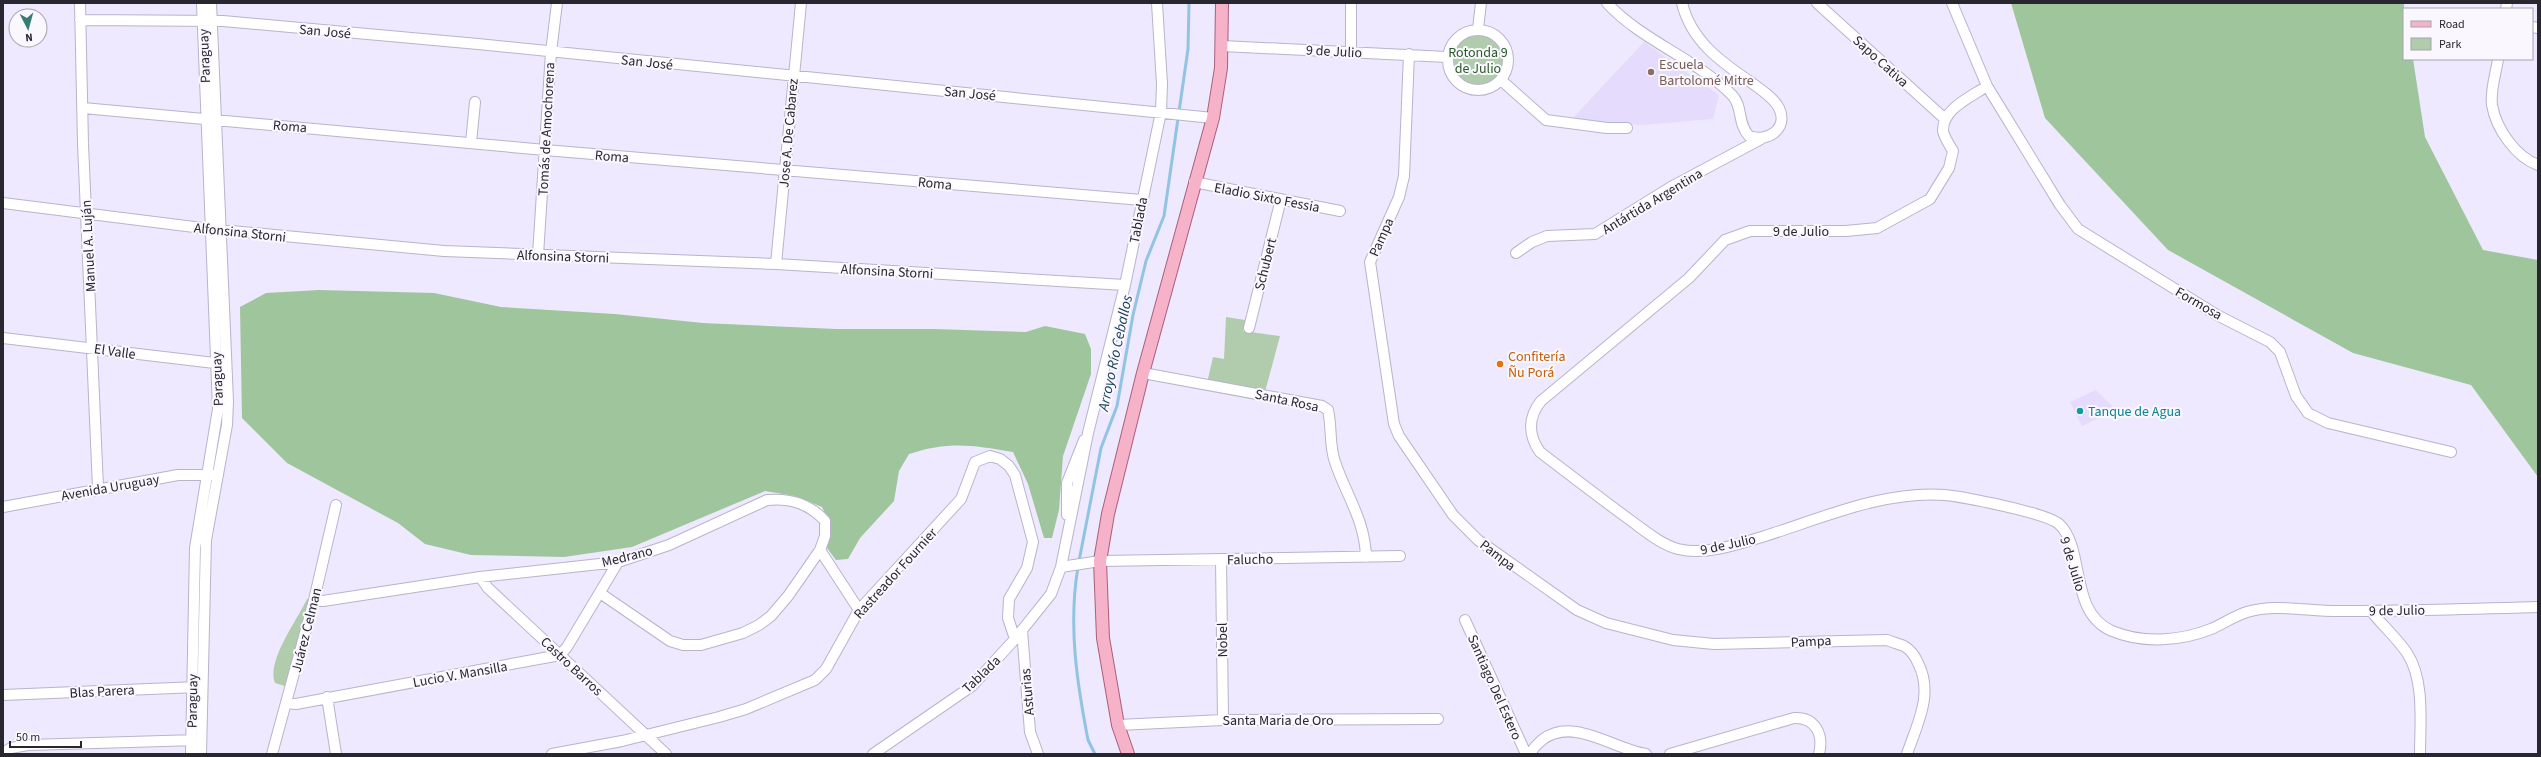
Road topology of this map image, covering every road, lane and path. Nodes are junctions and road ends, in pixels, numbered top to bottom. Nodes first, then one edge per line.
1 (80, 3) edge
2 (202, 3) edge
3 (211, 3) edge
4 (557, 3) edge
5 (801, 3) edge
6 (1157, 3) edge
7 (1222, 3) edge
8 (1351, 3) edge
9 (1481, 3) edge
10 (1607, 3) edge
11 (1682, 3) edge
12 (1817, 3) edge
13 (1952, 3) edge
14 (80, 20) junction
15 (207, 21) junction
16 (1478, 29) junction
17 (1222, 46) junction
18 (551, 52) junction
19 (1351, 52) junction
20 (1409, 54) junction
21 (1447, 57) junction
22 (2498, 60) edge
23 (793, 76) junction
24 (1501, 80) junction
25 (1987, 86) junction
26 (475, 102) dead end
27 (83, 108) junction
28 (1164, 112) junction
29 (1213, 118) junction
30 (1945, 118) junction
31 (211, 119) junction
32 (1627, 128) dead end
33 (1762, 139) junction
34 (471, 143) junction
35 (545, 150) junction
36 (2538, 165) edge
37 (784, 170) junction
38 (1194, 182) junction
39 (1280, 199) junction
40 (1142, 200) junction
41 (3, 203) edge
42 (1340, 211) dead end
43 (86, 215) junction
44 (215, 230) junction
45 (1516, 253) dead end
46 (538, 254) junction
47 (776, 264) junction
48 (1125, 285) junction
49 (1249, 328) dead end
50 (3, 338) edge
51 (93, 348) junction
52 (222, 364) junction
53 (1143, 372) junction
54 (2451, 452) dead end
55 (212, 475) junction
56 (98, 488) junction
57 (336, 505) dead end
58 (3, 507) edge
59 (820, 550) junction
60 (1366, 556) junction
61 (1400, 556) dead end
62 (1221, 559) junction
63 (1100, 560) junction
64 (618, 562) junction
65 (1065, 566) junction
66 (480, 577) junction
67 (600, 592) junction
68 (314, 600) junction
69 (2538, 607) edge
70 (859, 610) junction
71 (2371, 611) junction
72 (1465, 620) dead end
73 (1022, 630) junction
74 (1015, 639) junction
75 (560, 655) junction
76 (197, 687) junction
77 (3, 695) edge
78 (327, 697) junction
79 (287, 703) junction
80 (1438, 719) dead end
81 (1223, 720) junction
82 (1118, 724) junction
83 (648, 735) junction
84 (196, 740) junction
85 (74, 749) edge
86 (3, 753) edge
87 (191, 754) edge
88 (201, 754) edge
89 (272, 754) edge
90 (336, 754) edge
91 (552, 754) edge
92 (666, 754) edge
93 (873, 754) edge
94 (1038, 754) edge
95 (1128, 754) edge
96 (1526, 754) edge
97 (1531, 754) edge
98 (1646, 754) edge
99 (1670, 754) edge
100 (1819, 754) edge
101 (1907, 754) edge
102 (2420, 754) edge

1 - 14 street, Manuel A. Luján
2 - 15 street, Paraguay
3 - 15 street, Paraguay
4 - 18 street, Tomás de Amochorena
5 - 23 street, Jose A. De Cabarez
6 - 28 street, Tablada
7 - 17 main road
8 - 19 street
9 - 16 street
10 - 33 street
11 - 33 street
12 - 30 street, Sapo Cativa
13 - 25 street
14 - 15 street, San José
14 - 27 street, Manuel A. Luján
15 - 18 street, San José
15 - 31 street, Paraguay
16 - 21 street
16 - 24 street
17 - 19 street, 9 de Julio
17 - 29 main road
18 - 23 street, San José
18 - 35 street, Tomás de Amochorena
19 - 20 street, 9 de Julio
20 - 21 street, 9 de Julio
20 - 101 street, Pampa
21 - 24 street
22 - 36 street
23 - 28 street, San José
23 - 37 street, Jose A. De Cabarez
24 - 32 street
25 - 30 street
25 - 54 street, Formosa
26 - 34 street
27 - 31 street, Roma
27 - 43 street, Manuel A. Luján
28 - 29 street, San José
28 - 40 street, Tablada
29 - 38 main road
30 - 71 street, 9 de Julio
31 - 34 street, Roma
31 - 44 street, Paraguay
33 - 45 street, Antártida Argentina
34 - 35 street, Roma
35 - 37 street, Roma
35 - 46 street, Tomás de Amochorena
37 - 40 street, Roma
37 - 47 street, Jose A. De Cabarez
38 - 39 street, Eladio Sixto Fessia
38 - 53 main road
39 - 42 street, Eladio Sixto Fessia
39 - 49 street, Schubert
40 - 48 street, Tablada
41 - 43 street, Alfonsina Storni
43 - 44 street, Alfonsina Storni
43 - 51 street, Manuel A. Luján
44 - 46 street, Alfonsina Storni
44 - 52 street, Paraguay
46 - 47 street, Alfonsina Storni
47 - 48 street, Alfonsina Storni
48 - 65 street, Tablada
50 - 51 street, El Valle
51 - 52 street, El Valle
51 - 56 street, Manuel A. Luján
52 - 55 street, Paraguay
53 - 60 street, Santa Rosa
53 - 63 main road
55 - 56 street, Avenida Uruguay
55 - 76 street, Paraguay
56 - 58 street, Avenida Uruguay
57 - 68 street, Juárez Celman
59 - 64 street, Medrano
59 - 67 street
59 - 70 street
60 - 61 street, Falucho
60 - 62 street, Falucho
62 - 63 street, Falucho
62 - 81 street, Nobel
63 - 65 street
63 - 82 main road
64 - 66 street, Medrano
64 - 67 street
65 - 73 street, Tablada
66 - 68 street, Medrano
66 - 75 street, Castro Barros
67 - 75 street
68 - 79 street, Juárez Celman
69 - 71 street, 9 de Julio
70 - 74 street, Rastreador Fournier
70 - 83 street, Rastreador Fournier
71 - 102 street
72 - 96 street, Santiago Del Estero
73 - 74 street, Tablada
73 - 94 street, Asturias
74 - 93 street, Tablada
75 - 78 street, Lucio V. Mansilla
75 - 83 street, Castro Barros
76 - 77 street, Blas Parera
76 - 84 street, Paraguay
78 - 79 street, Lucio V. Mansilla
78 - 90 street
79 - 89 street, Juárez Celman
80 - 81 street, Santa Maria de Oro
81 - 82 street, Santa Maria de Oro
82 - 95 main road
83 - 91 street, Rastreador Fournier
83 - 92 street, Castro Barros
84 - 85 street
84 - 87 street, Paraguay
84 - 88 street, Paraguay
85 - 86 street
97 - 98 street
99 - 100 street

